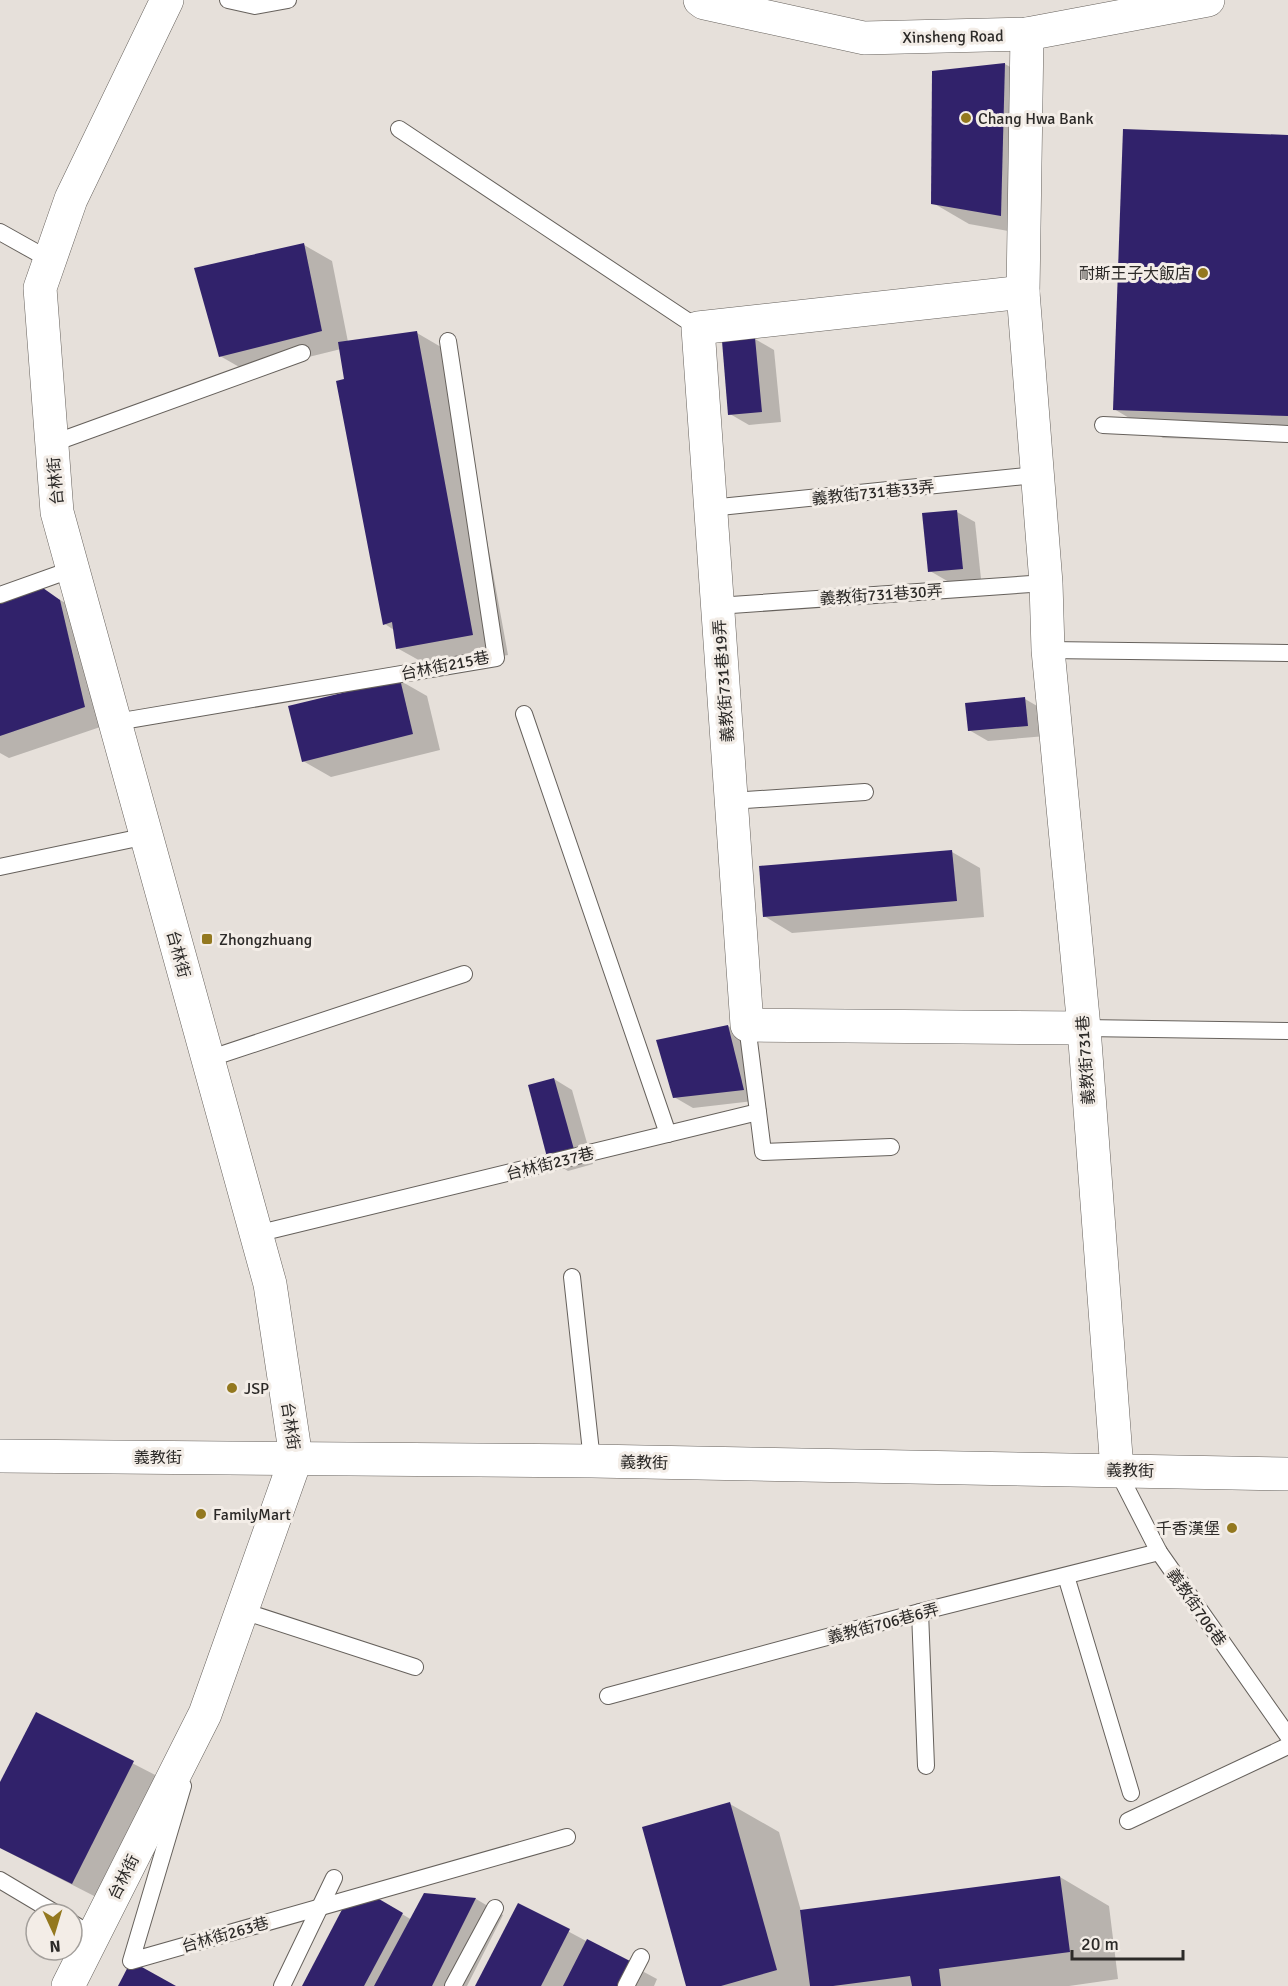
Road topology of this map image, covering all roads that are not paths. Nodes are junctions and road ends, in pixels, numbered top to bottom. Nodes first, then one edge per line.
1 (167, 0) edge
2 (228, 0) edge
3 (288, 0) edge
4 (700, 0) edge
5 (1204, 0) edge
6 (1027, 34) junction
7 (399, 129) dead end
8 (0, 232) edge
9 (50, 260) junction
10 (1023, 292) junction
11 (698, 328) junction
12 (448, 341) dead end
13 (302, 353) dead end
14 (1103, 424) dead end
15 (1288, 434) edge
16 (51, 444) junction
17 (1035, 475) junction
18 (710, 508) junction
19 (73, 569) junction
20 (1046, 583) junction
21 (0, 595) edge
22 (717, 606) junction
23 (1048, 650) junction
24 (1288, 653) edge
25 (524, 714) dead end
26 (116, 722) junction
27 (865, 792) dead end
28 (731, 801) junction
29 (147, 836) junction
30 (0, 867) edge
31 (464, 974) dead end
32 (747, 1025) junction
33 (1084, 1028) junction
34 (1288, 1031) edge
35 (208, 1059) junction
36 (758, 1112) junction
37 (668, 1134) junction
38 (891, 1147) dead end
39 (256, 1234) junction
40 (572, 1278) dead end
41 (0, 1456) edge
42 (296, 1458) junction
43 (591, 1461) junction
44 (1118, 1470) junction
45 (1288, 1474) edge
46 (1158, 1552) junction
47 (1066, 1576) junction
48 (240, 1610) junction
49 (920, 1612) junction
50 (415, 1667) dead end
51 (608, 1696) dead end
52 (204, 1714) junction
53 (1288, 1736) edge
54 (1288, 1746) edge
55 (926, 1766) dead end
56 (1131, 1792) dead end
57 (1128, 1821) dead end
58 (567, 1837) dead end
59 (334, 1878) dead end
60 (0, 1880) edge
61 (37, 1902) edge
62 (495, 1908) dead end
63 (84, 1925) edge
64 (641, 1957) dead end
65 (74, 1962) edge
66 (68, 1986) edge
67 (282, 1986) edge
68 (453, 1986) edge
69 (626, 1986) edge

1 - 9 street, 台林街
2 - 3 lane
4 - 6 street, Xinsheng Road
5 - 6 street, Xinsheng Road
6 - 10 street, 義教街731巷
7 - 11 lane
8 - 9 lane
9 - 16 street, 台林街
10 - 11 street
10 - 17 street, 義教街731巷
11 - 18 street, 義教街731巷19弄
12 - 26 lane, 台林街215巷
13 - 16 lane
14 - 15 lane
16 - 19 street, 台林街
17 - 18 lane, 義教街731巷33弄
17 - 20 street, 義教街731巷
18 - 22 street, 義教街731巷19弄
19 - 21 lane
19 - 26 street, 台林街
20 - 22 lane, 義教街731巷30弄
20 - 23 street, 義教街731巷
22 - 28 street, 義教街731巷19弄
23 - 24 lane
23 - 33 street, 義教街731巷
25 - 37 lane
26 - 29 street, 台林街
27 - 28 lane
28 - 32 street, 義教街731巷19弄
29 - 30 lane
29 - 35 street, 台林街
31 - 35 lane
32 - 33 street
32 - 36 lane
33 - 34 lane
33 - 44 street, 義教街731巷
35 - 39 street, 台林街
36 - 37 lane, 台林街237巷
36 - 38 lane
37 - 39 lane, 台林街237巷
39 - 42 street, 台林街
40 - 43 lane
41 - 42 street, 義教街
42 - 43 street, 義教街
42 - 48 street, 台林街
43 - 44 street, 義教街
44 - 45 street, 義教街
44 - 46 lane, 義教街706巷
46 - 47 lane, 義教街706巷6弄
46 - 53 lane, 義教街706巷
47 - 49 lane, 義教街706巷6弄
47 - 56 lane
48 - 50 lane
48 - 52 street, 台林街
49 - 51 lane, 義教街706巷6弄
49 - 55 lane
52 - 58 lane, 台林街263巷
52 - 63 street, 台林街
54 - 57 lane
59 - 67 lane
60 - 61 lane
62 - 68 lane
64 - 69 lane
65 - 66 street, 台林街

